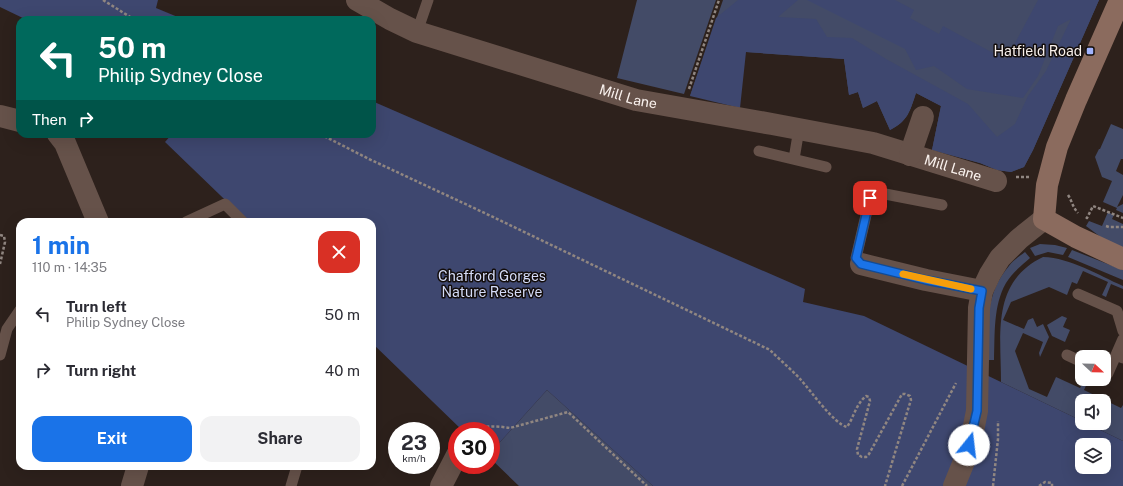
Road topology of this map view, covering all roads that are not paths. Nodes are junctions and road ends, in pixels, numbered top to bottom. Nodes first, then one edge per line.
1 (357, 0) edge
2 (428, 0) edge
3 (1120, 0) edge
4 (417, 32) junction
5 (0, 116) edge
6 (923, 117) dead end
7 (16, 120) edge
8 (799, 129) junction
9 (61, 138) edge
10 (759, 151) dead end
11 (910, 155) junction
12 (794, 159) junction
13 (826, 168) dead end
14 (996, 181) dead end
15 (942, 205) dead end
16 (96, 218) edge
17 (195, 218) edge
18 (239, 218) edge
19 (1044, 219) junction
20 (1123, 259) edge
21 (861, 264) joint
22 (982, 291) junction
23 (1078, 294) dead end
24 (16, 316) edge
25 (1123, 331) edge
26 (1123, 339) edge
27 (0, 355) edge
28 (1067, 355) dead end
29 (1120, 357) edge
30 (1075, 359) edge
31 (1111, 369) edge
32 (137, 470) edge
33 (296, 470) edge
34 (448, 473) edge
35 (132, 486) edge
36 (291, 486) edge
37 (441, 486) edge
38 (954, 486) edge

1 - 4 street, Mill Lane
2 - 4 lane
3 - 19 street
4 - 8 street, Mill Lane
5 - 7 street
6 - 11 street, Mill Lane
8 - 11 street, Mill Lane
8 - 12 lane
9 - 16 street
10 - 12 lane
11 - 14 street, Mill Lane
12 - 13 lane
15 - 21 lane
17 - 18 lane
19 - 20 street
19 - 22 street
21 - 22 street
22 - 38 street
23 - 25 lane
24 - 27 lane
26 - 29 lane
28 - 30 lane
29 - 31 lane
32 - 35 street
33 - 36 lane
34 - 37 street

